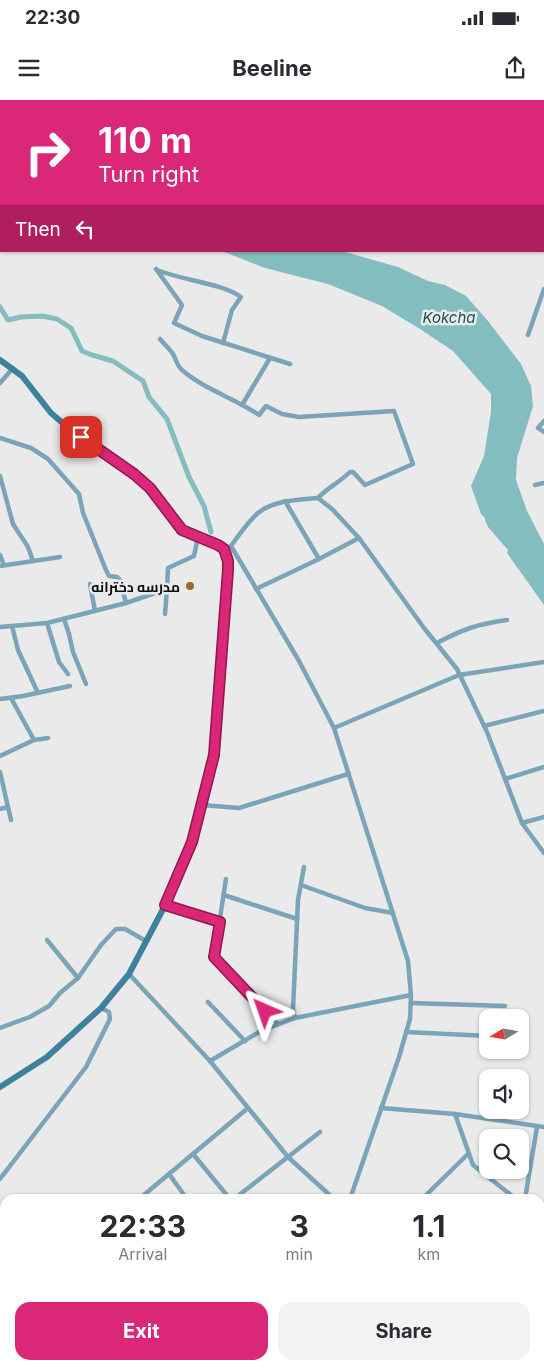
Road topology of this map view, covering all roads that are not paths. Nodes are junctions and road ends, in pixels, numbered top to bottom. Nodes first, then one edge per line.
1 (544, 289) edge
2 (528, 335) dead end
3 (160, 339) dead end
4 (223, 343) junction
5 (270, 358) junction
6 (0, 360) edge
7 (290, 364) dead end
8 (13, 368) junction
9 (0, 383) edge
10 (242, 405) junction
11 (544, 421) edge
12 (544, 432) edge
13 (0, 438) edge
14 (0, 476) edge
15 (544, 483) edge
16 (534, 485) dead end
17 (318, 498) junction
18 (285, 501) junction
19 (198, 537) junction
20 (359, 538) junction
21 (231, 546) junction
22 (225, 553) junction
23 (0, 555) edge
24 (60, 557) dead end
25 (319, 559) junction
26 (33, 561) junction
27 (2, 565) edge
28 (90, 584) dead end
29 (167, 589) junction
30 (256, 589) junction
31 (126, 603) junction
32 (95, 611) junction
33 (166, 614) dead end
34 (64, 619) junction
35 (507, 620) dead end
36 (47, 623) junction
37 (0, 626) edge
38 (12, 626) junction
39 (437, 643) junction
40 (544, 662) edge
41 (68, 674) dead end
42 (459, 675) junction
43 (86, 684) dead end
44 (70, 686) dead end
45 (38, 693) junction
46 (11, 698) junction
47 (0, 699) edge
48 (543, 712) edge
49 (544, 718) edge
50 (484, 726) junction
51 (334, 728) junction
52 (48, 738) dead end
53 (34, 740) junction
54 (0, 756) edge
55 (544, 767) edge
56 (348, 774) junction
57 (1, 775) edge
58 (505, 779) junction
59 (202, 804) junction
60 (8, 807) junction
61 (0, 809) edge
62 (544, 817) edge
63 (10, 820) dead end
64 (522, 823) junction
65 (544, 853) edge
66 (304, 867) dead end
67 (226, 879) dead end
68 (301, 885) junction
69 (224, 895) junction
70 (165, 905) junction
71 (393, 913) junction
72 (297, 919) junction
73 (220, 922) junction
74 (47, 940) dead end
75 (146, 941) junction
76 (129, 974) junction
77 (78, 978) junction
78 (411, 995) junction
79 (208, 1002) dead end
80 (411, 1003) junction
81 (505, 1006) dead end
82 (101, 1008) junction
83 (295, 1018) junction
84 (278, 1024) junction
85 (0, 1028) edge
86 (406, 1032) junction
87 (479, 1036) edge
88 (246, 1041) junction
89 (210, 1062) junction
90 (0, 1087) edge
91 (248, 1108) junction
92 (381, 1108) junction
93 (455, 1114) junction
94 (538, 1126) junction
95 (544, 1127) edge
96 (320, 1132) dead end
97 (193, 1154) junction
98 (468, 1154) junction
99 (288, 1157) junction
100 (169, 1174) junction
101 (0, 1179) edge
102 (146, 1194) edge
103 (183, 1194) edge
104 (226, 1194) edge
105 (240, 1194) edge
106 (329, 1194) edge
107 (352, 1194) edge
108 (427, 1194) edge
109 (510, 1194) edge
110 (526, 1194) edge

1 - 2 street
3 - 10 street
4 - 4 street
4 - 5 street
5 - 7 street
5 - 10 street
6 - 8 street
8 - 9 street
8 - 19 street
10 - 17 street
11 - 12 street
13 - 31 street
14 - 26 street
15 - 16 street
17 - 18 street
17 - 20 street
18 - 21 street
18 - 25 street
19 - 22 street
19 - 29 street
20 - 25 street
20 - 39 street
21 - 22 street
21 - 30 street
22 - 59 street
23 - 27 street
24 - 26 street
25 - 30 street
26 - 27 street
28 - 32 street
29 - 31 street
29 - 33 street
30 - 51 street
31 - 32 street
32 - 34 street
34 - 36 street
34 - 43 street
35 - 39 street
36 - 38 street
36 - 41 street
37 - 38 street
38 - 45 street
39 - 42 street
40 - 42 street
42 - 50 street
42 - 51 street
44 - 45 street
45 - 46 street
46 - 47 street
46 - 53 street
48 - 49 street
48 - 50 street
50 - 58 street
51 - 56 street
52 - 53 street
53 - 54 street
55 - 58 street
56 - 59 street
56 - 71 street
57 - 60 street
58 - 64 street
59 - 70 street
60 - 61 street
60 - 63 street
62 - 64 street
64 - 65 street
66 - 68 street
67 - 69 street
68 - 71 street
68 - 72 street
69 - 72 street
69 - 73 street
70 - 73 street
70 - 75 street
71 - 78 street
72 - 83 street
73 - 84 street
74 - 77 street
75 - 76 street
75 - 77 street
76 - 82 street
76 - 89 street
77 - 85 street
78 - 80 street
78 - 83 street
79 - 88 street
80 - 81 street
80 - 86 street
82 - 90 street
82 - 101 street
83 - 84 street
84 - 88 street
86 - 87 street
86 - 92 street
88 - 89 street
89 - 91 street
91 - 97 street
91 - 99 street
92 - 93 street
92 - 107 street
93 - 94 street
93 - 98 street
94 - 95 street
94 - 110 street
96 - 99 street
97 - 100 street
97 - 104 street
98 - 108 street
98 - 109 street
99 - 105 street
99 - 106 street
100 - 102 street
100 - 103 street

